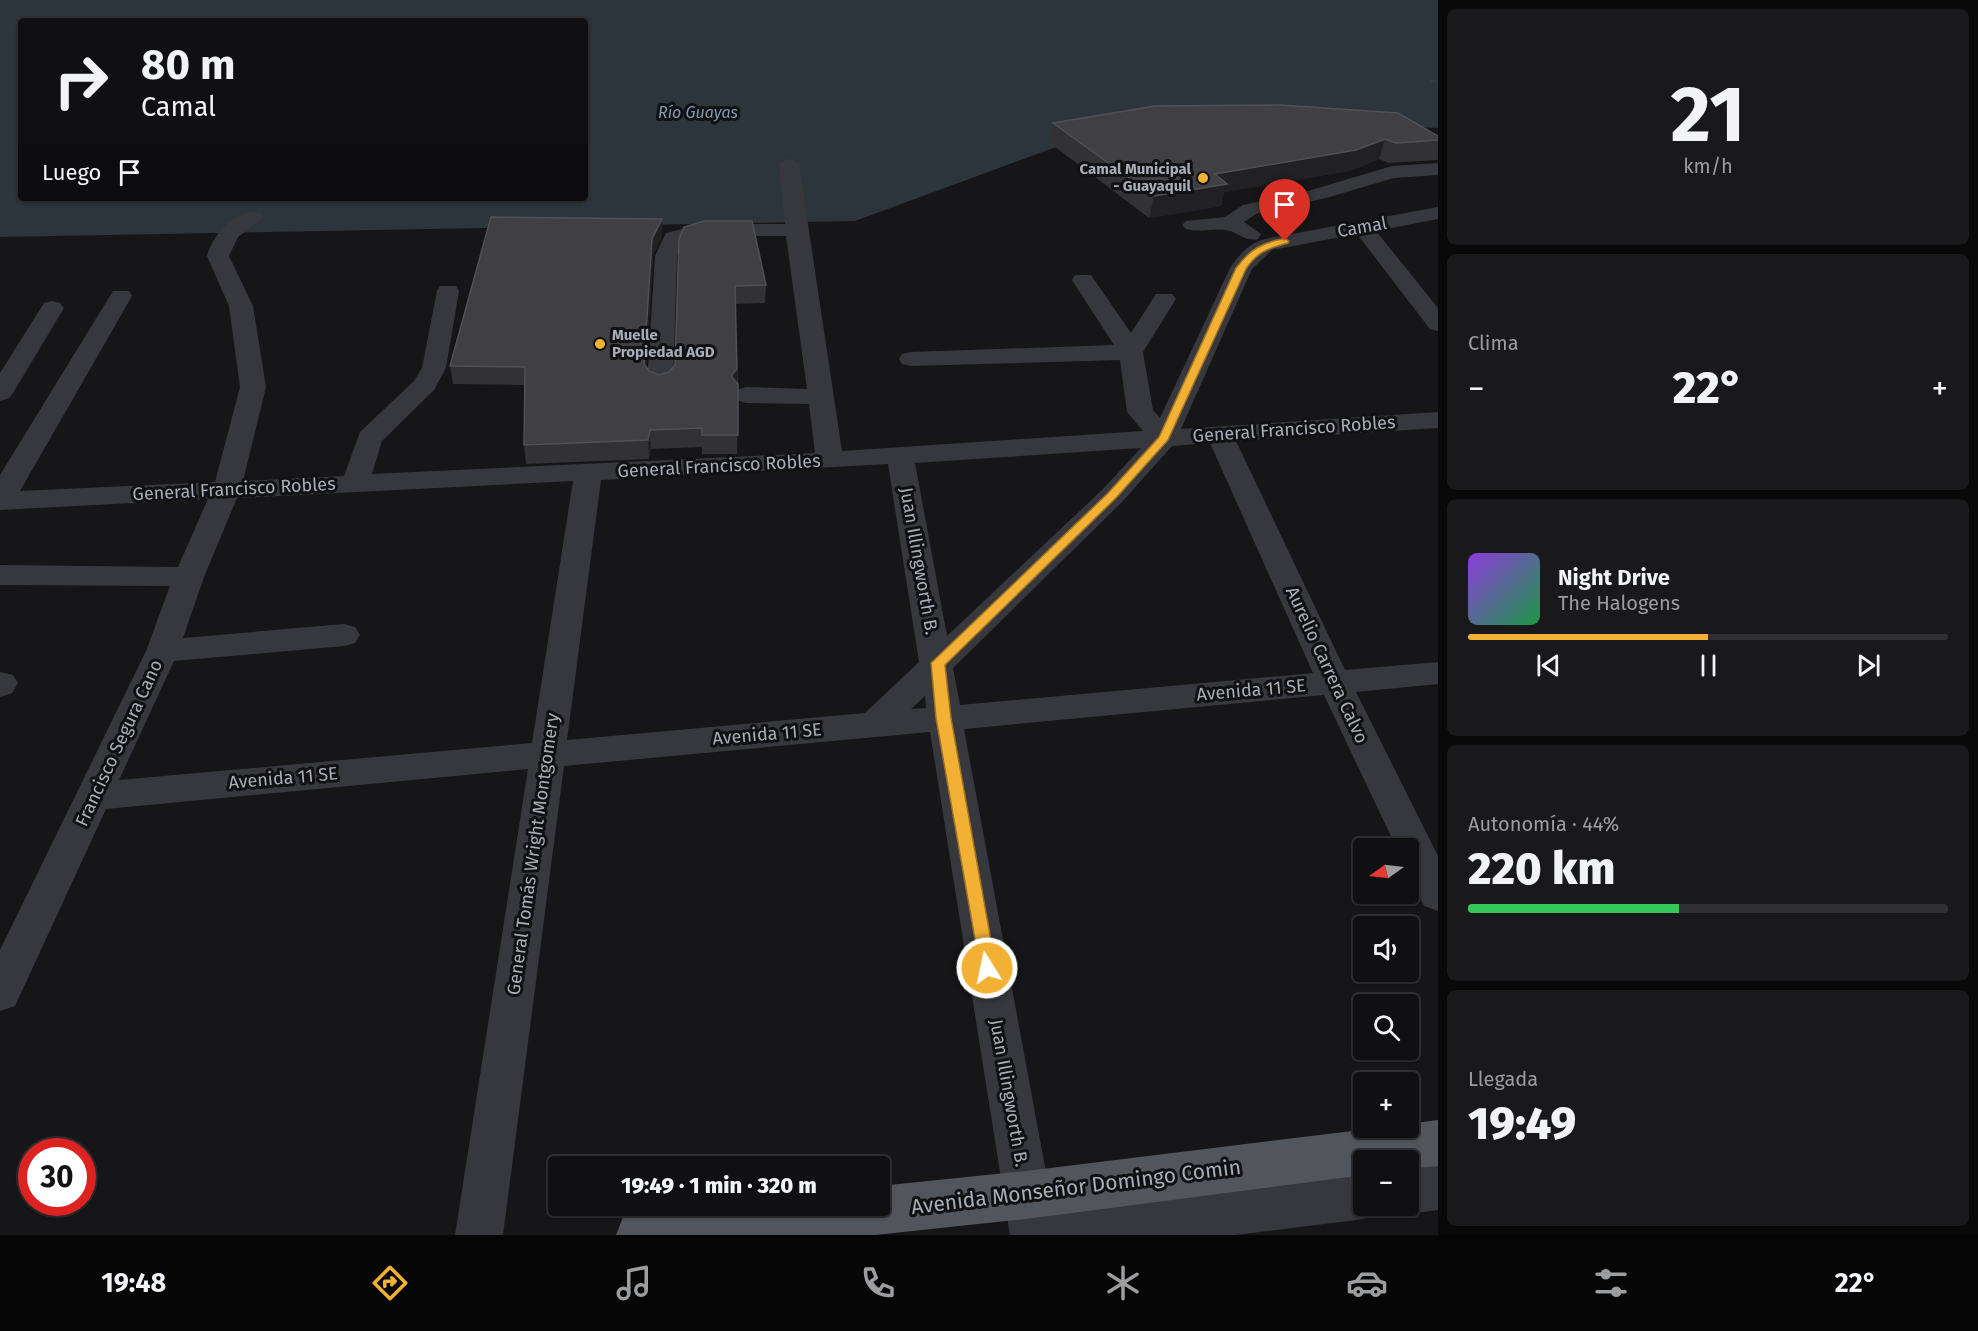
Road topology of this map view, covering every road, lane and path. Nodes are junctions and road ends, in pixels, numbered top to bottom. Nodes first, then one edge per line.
1 (1438, 80) edge
2 (1431, 81) dead end
3 (789, 164) dead end
4 (1438, 169) edge
5 (1438, 213) edge
6 (254, 217) dead end
7 (1231, 223) junction
8 (1193, 225) dead end
9 (1362, 226) junction
10 (796, 230) junction
11 (1265, 245) junction
12 (1083, 280) dead end
13 (448, 291) dead end
14 (121, 296) dead end
15 (1164, 299) dead end
16 (52, 308) dead end
17 (1438, 324) edge
18 (1131, 352) junction
19 (911, 359) dead end
20 (660, 382) edge
21 (0, 393) edge
22 (746, 396) dead end
23 (820, 396) junction
24 (1438, 420) edge
25 (1219, 434) junction
26 (1164, 438) junction
27 (900, 454) junction
28 (830, 460) junction
29 (588, 472) junction
30 (356, 483) junction
31 (227, 489) junction
32 (1, 501) edge
33 (0, 575) edge
34 (189, 577) junction
35 (344, 635) dead end
36 (162, 651) junction
37 (938, 663) junction
38 (1438, 673) edge
39 (1334, 682) junction
40 (943, 718) junction
41 (875, 724) junction
42 (547, 754) junction
43 (95, 796) junction
44 (1436, 886) edge
45 (0, 993) edge
46 (1438, 1143) edge
47 (1438, 1187) edge
48 (1419, 1190) edge
49 (1353, 1197) edge
50 (1035, 1222) edge
51 (703, 1232) edge
52 (479, 1235) edge
53 (641, 1235) edge

1 - 2 path
3 - 10 street
4 - 7 street
5 - 9 street, Camal
6 - 31 street, Francisco Segura Cano
7 - 8 street
7 - 11 street
9 - 11 street, Camal
9 - 17 street
10 - 20 street
10 - 23 street
11 - 26 street
12 - 18 street
13 - 30 street
14 - 32 street
15 - 18 street
16 - 21 street
18 - 19 street
18 - 26 street
22 - 23 street
23 - 28 street
24 - 25 street, General Francisco Robles
25 - 26 street, General Francisco Robles
25 - 39 street, Aurelio Carrera Calvo
26 - 27 street, General Francisco Robles
26 - 37 street
27 - 28 street, General Francisco Robles
27 - 37 street, Juan Illingworth B.
28 - 29 street, General Francisco Robles
29 - 30 street, General Francisco Robles
29 - 42 street, General Tomás Wright Montgomery
30 - 31 street, General Francisco Robles
31 - 32 street, General Francisco Robles
31 - 34 street, Francisco Segura Cano
33 - 34 street
34 - 36 street, Francisco Segura Cano
35 - 36 street
36 - 43 street, Francisco Segura Cano
37 - 40 street, Juan Illingworth B.
37 - 41 street
38 - 39 street, Avenida 11 SE
39 - 40 street, Avenida 11 SE
39 - 44 street, Aurelio Carrera Calvo
40 - 41 street, Avenida 11 SE
40 - 50 street, Juan Illingworth B.
41 - 42 street, Avenida 11 SE
42 - 43 street, Avenida 11 SE
42 - 52 street, General Tomás Wright Montgomery
43 - 45 street, Francisco Segura Cano
46 - 50 main road, Avenida Monseñor Domingo Comin
47 - 48 street
49 - 50 street, Avenida Monseñor Domingo Comin
50 - 51 main road, Avenida Monseñor Domingo Comin
51 - 53 main road, Avenida Monseñor Domingo Comin

